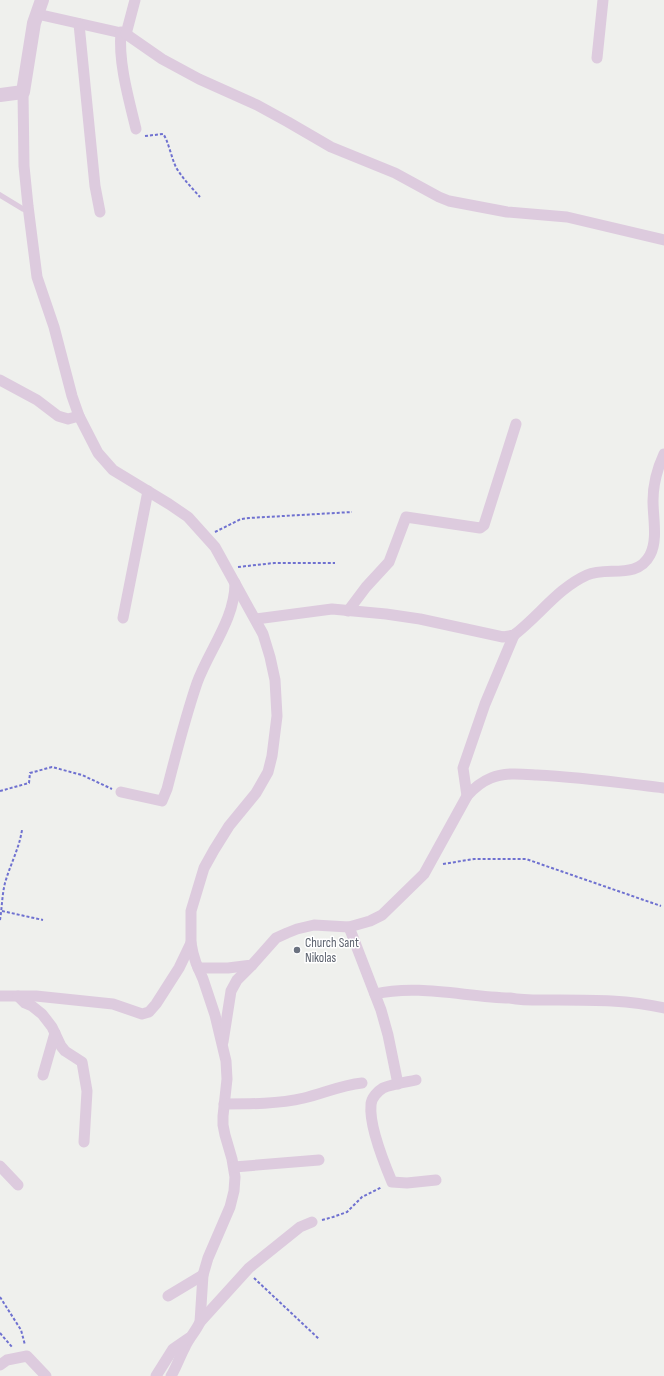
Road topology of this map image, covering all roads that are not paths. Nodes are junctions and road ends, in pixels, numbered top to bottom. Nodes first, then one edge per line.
1 (42, 0) edge
2 (135, 0) edge
3 (603, 0) edge
4 (37, 14) junction
5 (79, 24) junction
6 (124, 33) junction
7 (597, 58) dead end
8 (23, 92) junction
9 (0, 95) edge
10 (136, 129) road end
11 (0, 195) edge
12 (28, 211) junction
13 (100, 212) dead end
14 (664, 240) edge
15 (0, 380) edge
16 (79, 416) junction
17 (516, 424) dead end
18 (664, 454) edge
19 (148, 491) junction
20 (235, 583) junction
21 (348, 611) junction
22 (124, 618) dead end
23 (256, 619) junction
24 (514, 635) junction
25 (664, 788) edge
26 (121, 792) road end
27 (467, 796) junction
28 (349, 927) junction
29 (191, 943) junction
30 (252, 965) junction
31 (198, 968) junction
32 (375, 994) junction
33 (0, 996) edge
34 (18, 996) junction
35 (664, 1008) edge
36 (55, 1033) junction
37 (223, 1046) junction
38 (42, 1076) dead end
39 (416, 1080) dead end
40 (362, 1082) dead end
41 (398, 1084) junction
42 (224, 1104) junction
43 (84, 1142) dead end
44 (319, 1160) dead end
45 (0, 1166) edge
46 (234, 1167) junction
47 (436, 1180) dead end
48 (18, 1184) dead end
49 (312, 1222) road end
50 (203, 1275) junction
51 (168, 1296) dead end
52 (200, 1322) junction
53 (190, 1337) junction
54 (0, 1365) edge
55 (46, 1376) edge
56 (156, 1376) edge
57 (171, 1376) edge

1 - 4 street
2 - 6 street
3 - 7 street
4 - 5 street
4 - 8 street
5 - 6 street
5 - 13 street
6 - 10 street
6 - 14 street
8 - 9 street
8 - 12 street
11 - 12 lane
12 - 16 street
15 - 16 street
16 - 19 street
17 - 21 street
18 - 24 street
19 - 20 street
19 - 22 street
20 - 23 street
20 - 26 street
21 - 23 street
21 - 24 street
23 - 29 street
24 - 27 street
25 - 27 street
27 - 28 street
28 - 30 street
28 - 32 street
29 - 31 street
29 - 34 street
30 - 31 street
30 - 37 street
31 - 37 street
32 - 35 street
32 - 41 street
33 - 34 street
34 - 36 street
36 - 38 street
36 - 43 street
37 - 42 street
39 - 41 street
40 - 42 street
41 - 47 street
42 - 46 street
44 - 46 street
45 - 48 street
46 - 50 street
49 - 52 street
50 - 51 street
50 - 52 street
52 - 53 street
53 - 56 street
53 - 57 street
54 - 55 street

